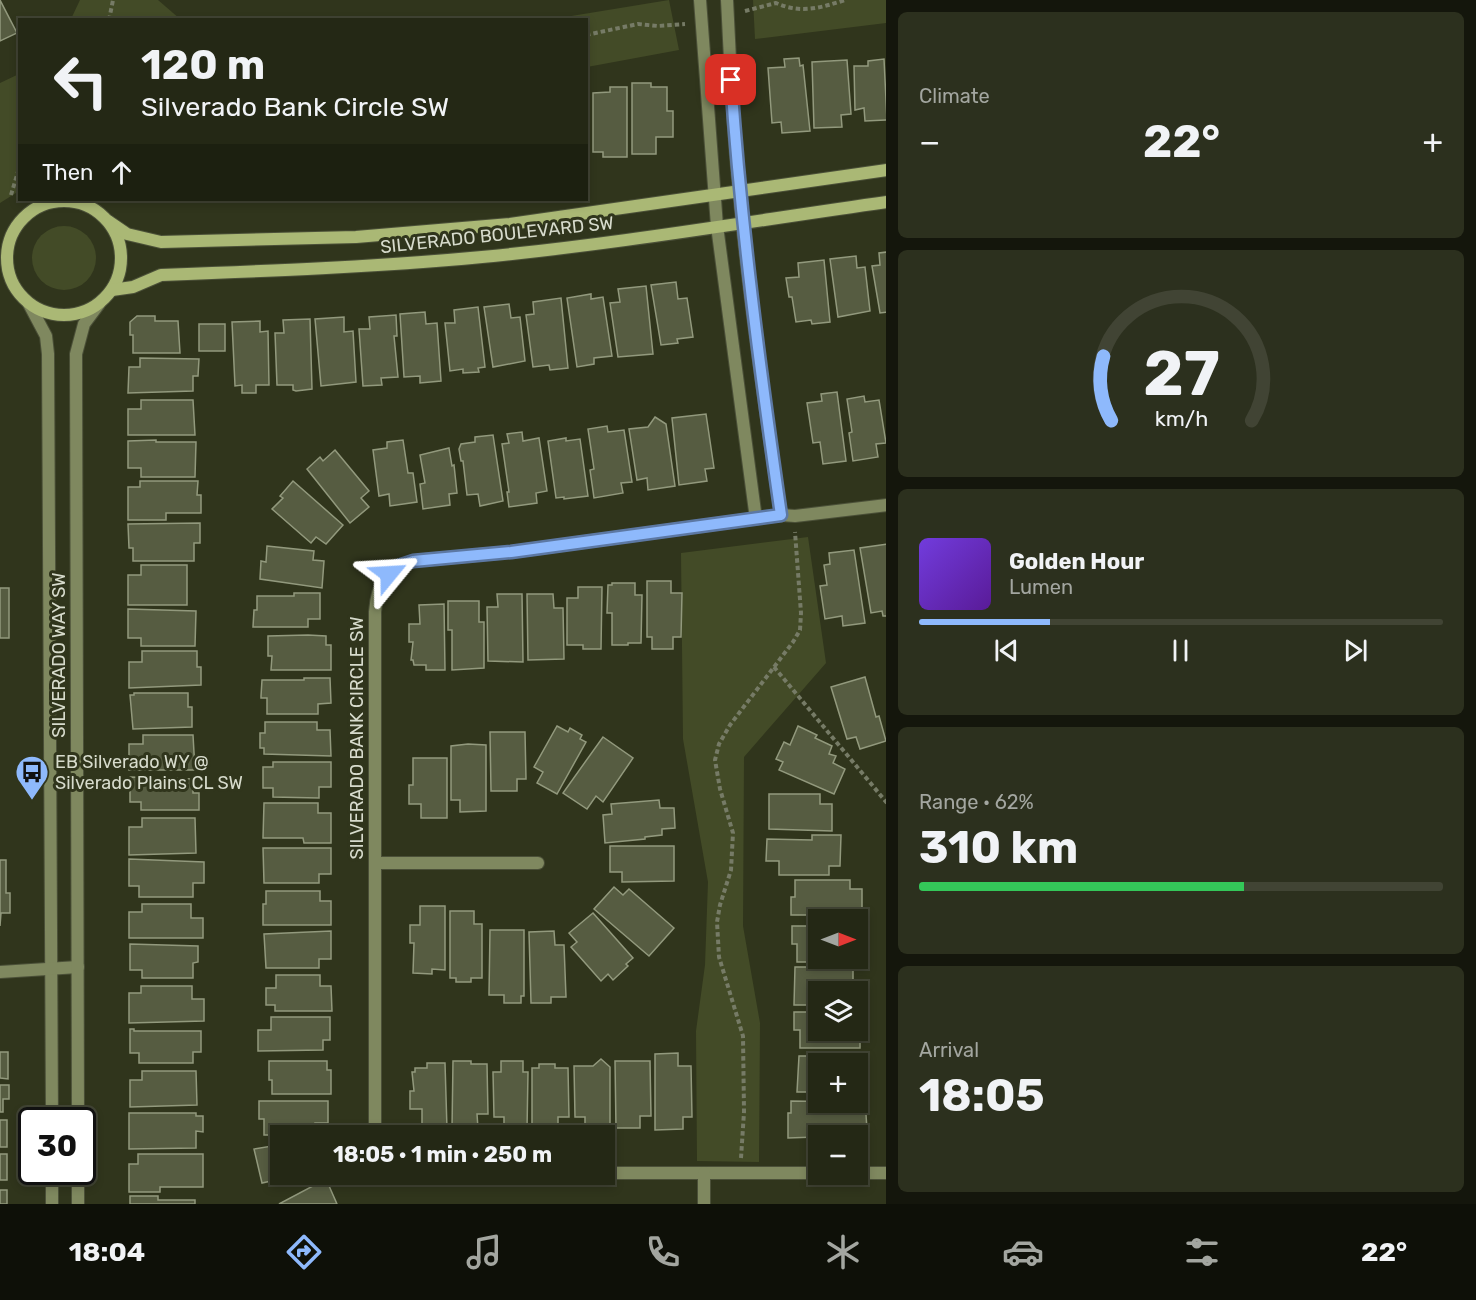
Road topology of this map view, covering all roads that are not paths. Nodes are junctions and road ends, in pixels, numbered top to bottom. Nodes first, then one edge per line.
1 (700, 0) edge
2 (727, 0) edge
3 (886, 170) edge
4 (739, 192) junction
5 (714, 195) junction
6 (886, 202) edge
7 (108, 220) junction
8 (742, 222) junction
9 (18, 225) junction
10 (717, 226) junction
11 (0, 236) edge
12 (0, 281) edge
13 (16, 290) junction
14 (112, 290) junction
15 (29, 303) junction
16 (99, 304) junction
17 (886, 505) edge
18 (781, 515) junction
19 (756, 519) junction
20 (375, 863) junction
21 (538, 863) dead end
22 (52, 968) junction
23 (78, 968) junction
24 (0, 972) edge
25 (52, 1107) edge
26 (78, 1107) edge
27 (375, 1125) edge
28 (615, 1173) edge
29 (704, 1173) junction
30 (808, 1173) edge
31 (868, 1173) edge
32 (886, 1173) edge
33 (52, 1185) edge
34 (78, 1185) edge
35 (52, 1204) edge
36 (78, 1204) edge
37 (704, 1204) edge

1 - 5 street
2 - 4 street
3 - 4 street, SILVERADO BOULEVARD SW
4 - 5 street, SILVERADO BOULEVARD SW
4 - 8 street
5 - 7 street, SILVERADO BOULEVARD SW
5 - 10 street
6 - 8 street, SILVERADO BOULEVARD SW
7 - 9 street
7 - 14 street
8 - 10 street, SILVERADO BOULEVARD SW
8 - 18 street
9 - 11 street
9 - 13 street
10 - 14 street, SILVERADO BOULEVARD SW
10 - 19 street
12 - 13 street
13 - 15 street
14 - 16 street
15 - 16 street
15 - 22 street, SILVERADO WAY SW
16 - 23 street, SILVERADO WAY SW
17 - 18 street, SILVERADO BANK CIRCLE SW
18 - 19 street, SILVERADO BANK CIRCLE SW
19 - 20 street, SILVERADO BANK CIRCLE SW
20 - 21 street
20 - 27 street, SILVERADO BANK CIRCLE SW
22 - 23 street
22 - 24 street
22 - 25 street, SILVERADO WAY SW
23 - 26 street, SILVERADO WAY SW
28 - 29 street
29 - 30 street
29 - 37 street
31 - 32 street
33 - 35 street
34 - 36 street

